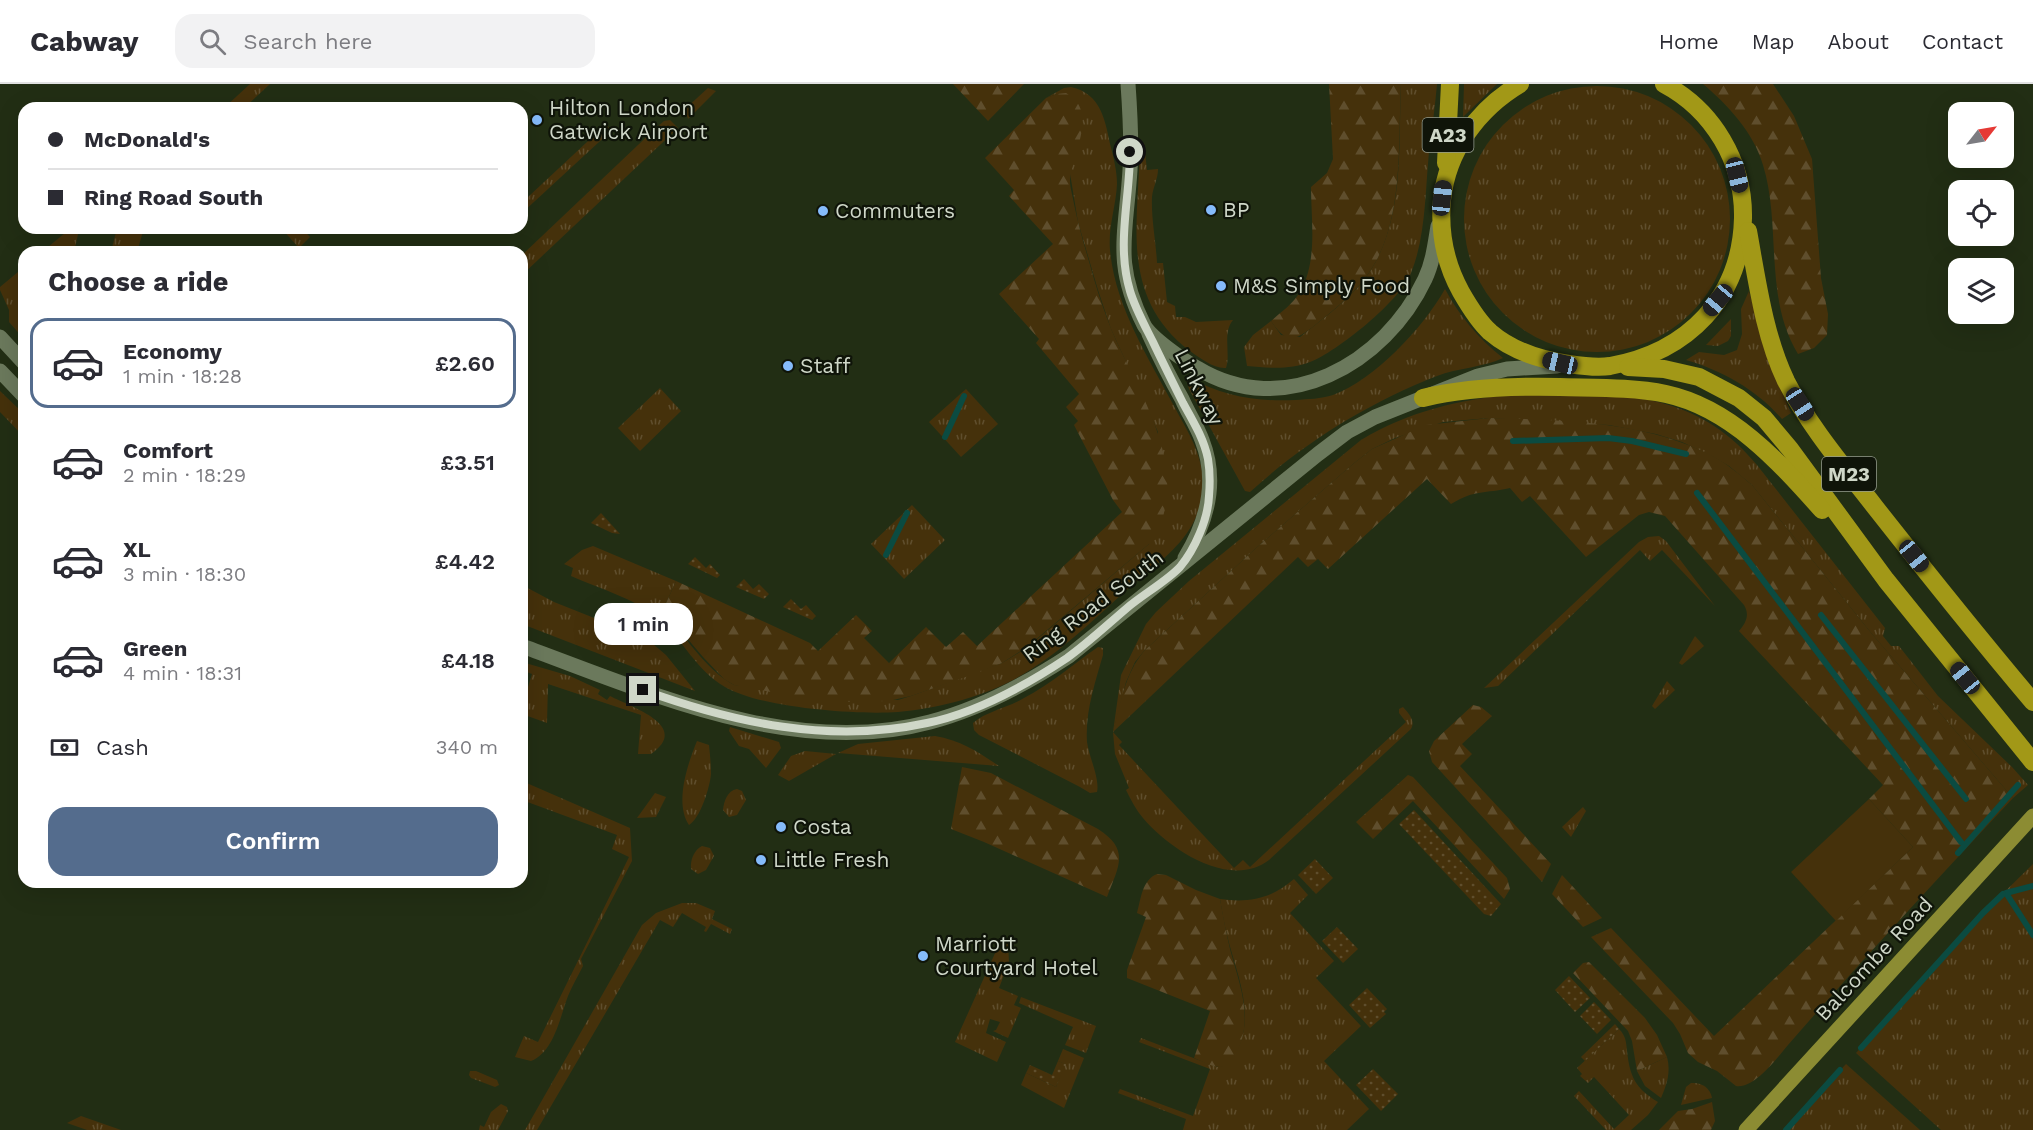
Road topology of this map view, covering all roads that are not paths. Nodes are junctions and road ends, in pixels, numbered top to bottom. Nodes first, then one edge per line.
1 (1128, 84) edge
2 (1450, 84) edge
3 (1520, 84) edge
4 (1664, 84) edge
5 (1443, 186) junction
6 (1743, 206) junction
7 (1441, 211) junction
8 (1146, 328) junction
9 (0, 337) edge
10 (18, 356) edge
11 (1581, 365) junction
12 (1609, 366) junction
13 (0, 371) edge
14 (18, 390) edge
15 (1424, 398) junction
16 (1179, 567) junction
17 (1886, 580) junction
18 (528, 648) edge
19 (2033, 702) edge
20 (2029, 757) edge
21 (2033, 816) edge
22 (1746, 1130) edge

1 - 8 street, Linkway
2 - 5 highway, A23
3 - 5 highway
4 - 6 highway
5 - 7 highway
6 - 12 highway
6 - 19 highway, M23
7 - 8 street
7 - 11 highway
8 - 16 street, Linkway
9 - 10 street
11 - 12 highway
11 - 15 street, Ring Road South
12 - 17 highway, M23
13 - 14 street
15 - 16 street, Ring Road South
15 - 17 highway, M23
16 - 18 street, Ring Road South
17 - 20 highway, M23
21 - 22 main road, Balcombe Road

